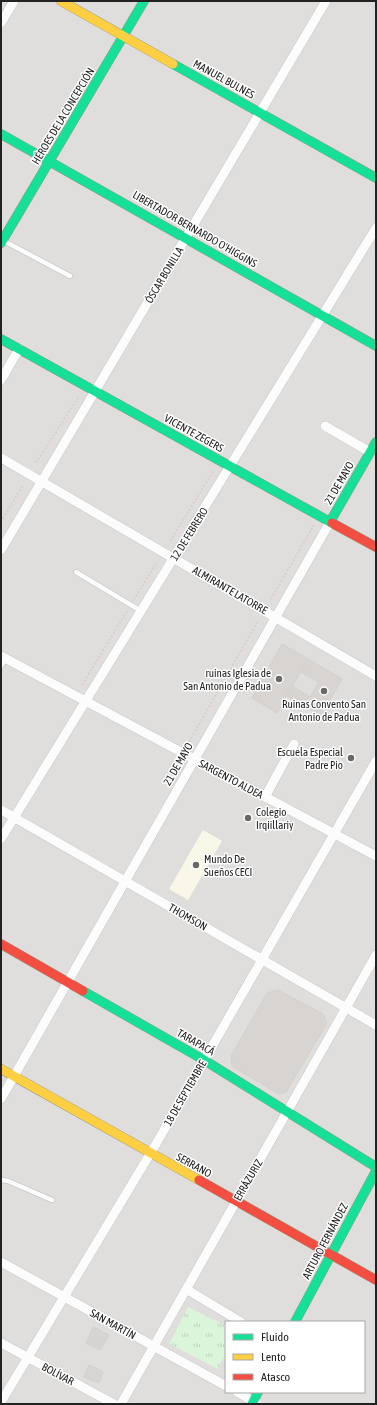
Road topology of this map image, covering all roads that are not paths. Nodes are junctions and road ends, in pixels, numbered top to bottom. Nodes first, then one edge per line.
1 (14, 1) edge
2 (61, 1) edge
3 (144, 1) edge
4 (326, 1) edge
5 (1, 23) edge
6 (124, 36) junction
7 (260, 113) junction
8 (1, 134) edge
9 (50, 161) junction
10 (376, 178) edge
11 (376, 228) edge
12 (186, 238) junction
13 (2, 242) edge
14 (70, 276) dead end
15 (322, 316) junction
16 (1, 339) edge
17 (376, 346) edge
18 (19, 349) junction
19 (1, 380) edge
20 (95, 391) junction
21 (325, 426) dead end
22 (376, 442) edge
23 (370, 452) junction
24 (1, 458) edge
25 (230, 466) junction
26 (42, 481) junction
27 (330, 522) junction
28 (376, 547) edge
29 (1, 550) edge
30 (174, 558) junction
31 (76, 572) dead end
32 (141, 611) junction
33 (276, 617) junction
34 (2, 660) edge
35 (376, 676) edge
36 (86, 701) junction
37 (294, 744) dead end
38 (195, 759) junction
39 (376, 761) edge
40 (265, 797) junction
41 (1, 810) edge
42 (14, 817) junction
43 (334, 834) junction
44 (1, 839) edge
45 (376, 856) edge
46 (125, 881) junction
47 (1, 944) edge
48 (376, 956) edge
49 (262, 959) junction
50 (68, 982) junction
51 (346, 1008) junction
52 (376, 1025) edge
53 (204, 1060) junction
54 (1, 1070) edge
55 (14, 1077) junction
56 (1, 1099) edge
57 (287, 1112) junction
58 (150, 1154) junction
59 (376, 1167) edge
60 (376, 1171) edge
61 (1, 1180) edge
62 (52, 1200) dead end
63 (236, 1202) junction
64 (331, 1255) junction
65 (1, 1262) edge
66 (376, 1280) edge
67 (186, 1289) junction
68 (65, 1297) junction
69 (240, 1321) edge
70 (296, 1321) edge
71 (1, 1343) edge
72 (154, 1346) junction
73 (28, 1358) junction
74 (225, 1385) edge
75 (239, 1393) edge
76 (258, 1393) edge
77 (1, 1402) edge
78 (255, 1403) edge
79 (114, 1404) edge
80 (120, 1404) edge

1 - 5 street
2 - 6 street, MANUEL BULNES
3 - 6 street, HÉROES DE LA CONCEPCIÓN
4 - 7 street, ÓSCAR BONILLA
6 - 7 street, MANUEL BULNES
6 - 9 street, HÉROES DE LA CONCEPCIÓN
7 - 10 street, MANUEL BULNES
7 - 12 street, ÓSCAR BONILLA
8 - 9 street, LIBERTADOR BERNARDO O'HIGGINS
9 - 12 street, LIBERTADOR BERNARDO O'HIGGINS
9 - 13 street, HÉROES DE LA CONCEPCIÓN
11 - 15 street, 12 DE FEBRERO
12 - 15 street, LIBERTADOR BERNARDO O'HIGGINS
12 - 20 street, ÓSCAR BONILLA
13 - 14 lane
15 - 17 street, LIBERTADOR BERNARDO O'HIGGINS
15 - 25 street, 12 DE FEBRERO
16 - 18 street, VICENTE ZEGERS
18 - 19 street
18 - 20 street, VICENTE ZEGERS
20 - 25 street, VICENTE ZEGERS
20 - 26 street, ÓSCAR BONILLA
21 - 23 street
22 - 23 street, 21 DE MAYO
23 - 27 street, 21 DE MAYO
24 - 26 street, ALMIRANTE LATORRE
25 - 27 street, VICENTE ZEGERS
25 - 30 street, 12 DE FEBRERO
26 - 29 street, ÓSCAR BONILLA
26 - 30 street, ALMIRANTE LATORRE
27 - 28 street, VICENTE ZEGERS
27 - 33 street, 21 DE MAYO
30 - 32 street, 12 DE FEBRERO
30 - 33 street, ALMIRANTE LATORRE
31 - 32 lane
32 - 36 street, 12 DE FEBRERO
33 - 35 street, ALMIRANTE LATORRE
33 - 38 street, 21 DE MAYO
34 - 36 street, SARGENTO ALDEA
36 - 38 street, SARGENTO ALDEA
36 - 42 street, 12 DE FEBRERO
37 - 40 street
38 - 40 street, SARGENTO ALDEA
38 - 46 street, 21 DE MAYO
39 - 43 street, 18 DE SEPTIEMBRE
40 - 43 street, SARGENTO ALDEA
41 - 42 street, THOMSON
42 - 44 street, 12 DE FEBRERO
42 - 46 street, THOMSON
43 - 45 street, SARGENTO ALDEA
43 - 49 street, 18 DE SEPTIEMBRE
46 - 49 street, THOMSON
46 - 50 street, 21 DE MAYO
47 - 50 street, TARAPACÁ
48 - 51 street, ERRÁZURIZ
49 - 51 street, THOMSON
49 - 53 street, 18 DE SEPTIEMBRE
50 - 53 street, TARAPACÁ
50 - 55 street, 21 DE MAYO
51 - 52 street, THOMSON
51 - 57 street, ERRÁZURIZ
53 - 57 street, TARAPACÁ
53 - 58 street, 18 DE SEPTIEMBRE
54 - 55 street, SERRANO
55 - 56 street, 21 DE MAYO
55 - 58 street, SERRANO
57 - 59 street, TARAPACÁ
57 - 63 street, ERRÁZURIZ
58 - 63 street, SERRANO
58 - 68 street, 18 DE SEPTIEMBRE
60 - 64 street, ARTURO FERNÁNDEZ
61 - 62 lane
63 - 64 street, SERRANO
63 - 67 street, ERRÁZURIZ
64 - 66 street, SERRANO
64 - 70 street, ARTURO FERNÁNDEZ
65 - 68 street, SAN MARTÍN
67 - 69 street
67 - 72 street, ERRÁZURIZ
68 - 72 street, SAN MARTÍN
68 - 73 street, 18 DE SEPTIEMBRE
71 - 73 street, BOLÍVAR
72 - 74 street, SAN MARTÍN
72 - 80 street, ERRÁZURIZ
73 - 77 street, 18 DE SEPTIEMBRE
73 - 79 street, BOLÍVAR
75 - 78 street
76 - 78 street

